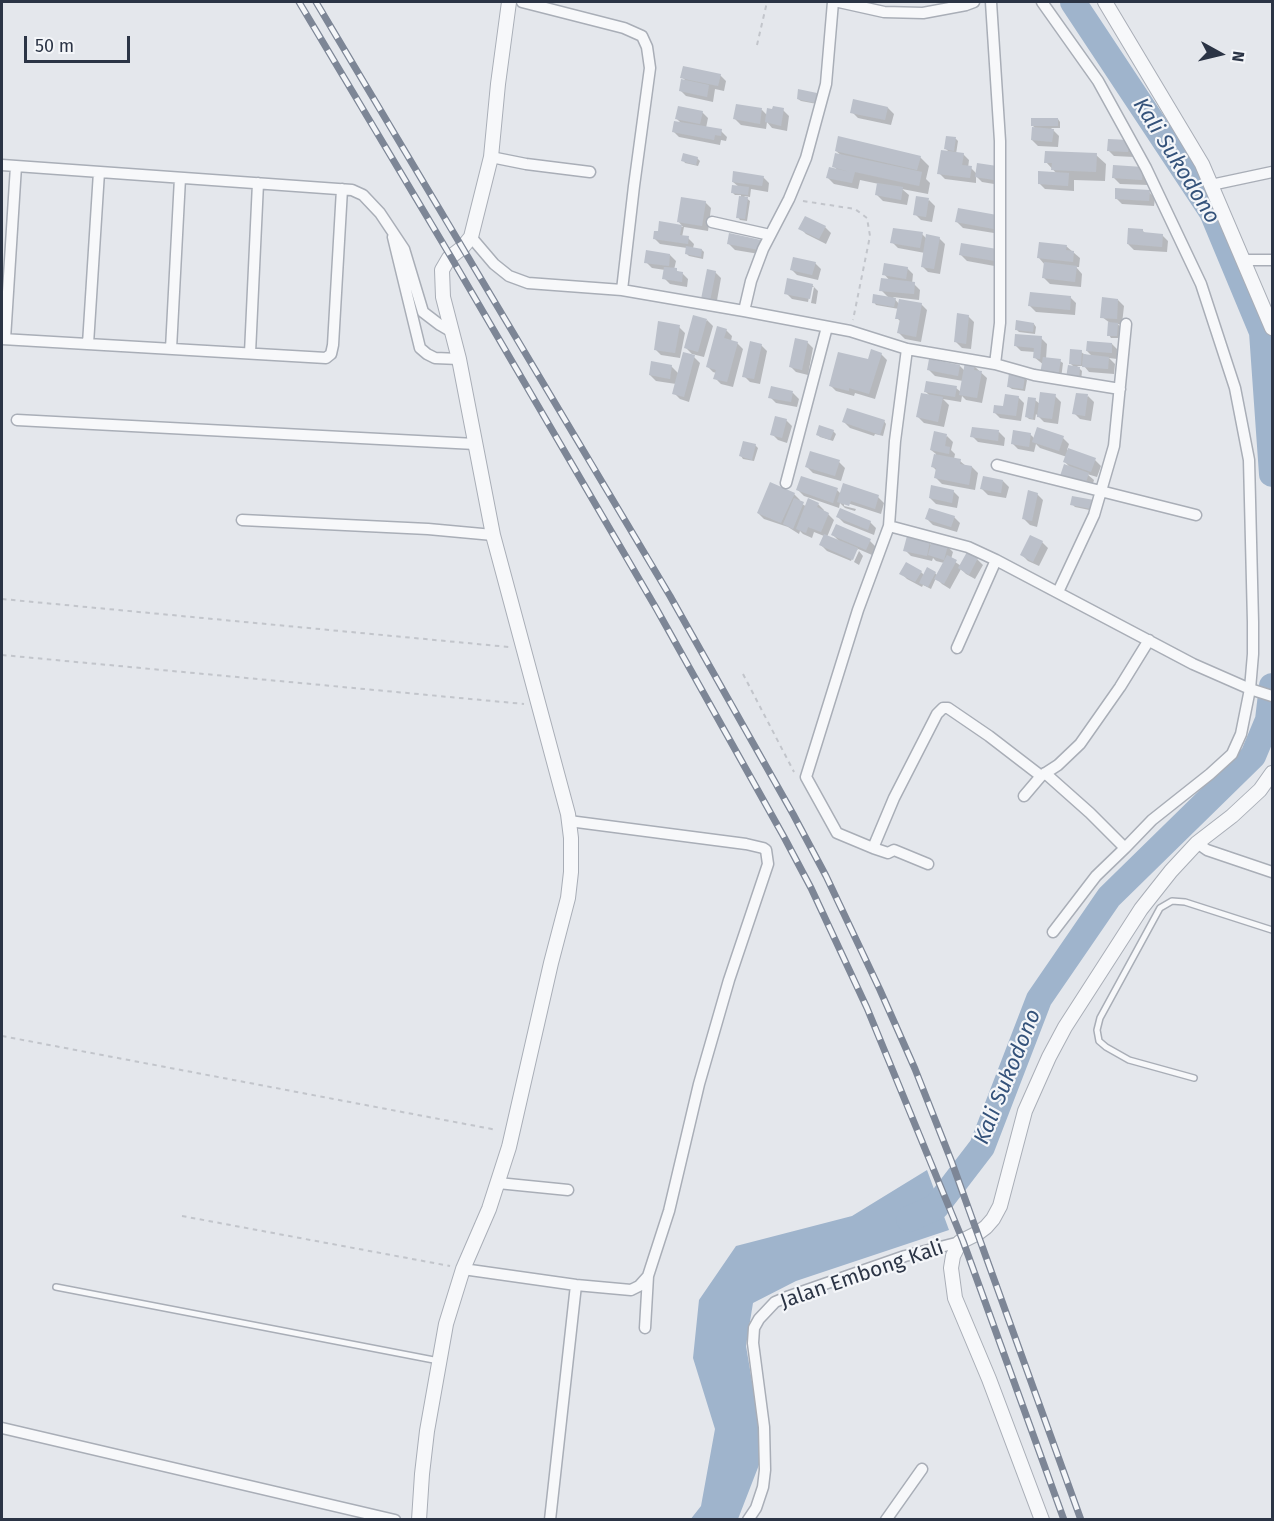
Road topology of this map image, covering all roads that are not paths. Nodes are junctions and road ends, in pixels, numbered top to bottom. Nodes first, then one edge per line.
1 (509, 2) edge
2 (522, 2) edge
3 (833, 2) edge
4 (839, 2) edge
5 (974, 2) edge
6 (992, 2) edge
7 (1042, 2) edge
8 (1105, 2) edge
9 (491, 157) junction
10 (2, 165) edge
11 (16, 166) junction
12 (99, 172) junction
13 (590, 172) dead end
14 (1272, 172) edge
15 (180, 177) junction
16 (258, 183) junction
17 (1211, 184) junction
18 (342, 189) junction
19 (712, 222) dead end
20 (391, 230) junction
21 (770, 235) junction
22 (471, 237) junction
23 (6, 252) edge
24 (1244, 260) junction
25 (1272, 260) edge
26 (622, 290) junction
27 (744, 311) junction
28 (423, 312) junction
29 (1126, 324) dead end
30 (827, 327) junction
31 (1272, 328) edge
32 (452, 332) junction
33 (3, 339) edge
34 (87, 344) junction
35 (420, 348) junction
36 (171, 349) junction
37 (907, 349) junction
38 (250, 353) junction
39 (459, 359) junction
40 (994, 364) junction
41 (1120, 389) junction
42 (18, 420) dead end
43 (475, 444) junction
44 (997, 465) dead end
45 (786, 483) dead end
46 (1101, 491) junction
47 (1196, 515) dead end
48 (242, 520) dead end
49 (889, 526) junction
50 (493, 535) junction
51 (996, 560) junction
52 (1058, 592) junction
53 (1149, 640) junction
54 (957, 648) dead end
55 (1252, 690) junction
56 (1272, 696) edge
57 (1272, 773) edge
58 (1043, 774) junction
59 (1024, 796) dead end
60 (569, 821) junction
61 (1197, 843) junction
62 (873, 848) junction
63 (1125, 848) junction
64 (928, 864) dead end
65 (1272, 872) edge
66 (1272, 930) edge
67 (1053, 932) dead end
68 (1194, 1078) dead end
69 (498, 1184) junction
70 (568, 1190) dead end
71 (960, 1242) junction
72 (463, 1269) junction
73 (648, 1276) junction
74 (576, 1285) junction
75 (56, 1287) dead end
76 (645, 1328) dead end
77 (439, 1361) junction
78 (2, 1428) edge
79 (922, 1469) dead end
80 (396, 1520) edge
81 (419, 1520) edge
82 (550, 1520) edge
83 (748, 1520) edge
84 (886, 1520) edge
85 (1042, 1520) edge

1 - 9 street
2 - 26 street
3 - 21 street
4 - 5 street
6 - 40 street
7 - 55 street
8 - 17 street
9 - 13 street
9 - 22 street
10 - 11 street
11 - 12 street
11 - 23 street
12 - 15 street
12 - 34 street
14 - 17 street
15 - 16 street
15 - 36 street
16 - 18 street
16 - 38 street
17 - 24 street
18 - 20 street
18 - 38 street
19 - 21 street
20 - 28 street
20 - 35 street
21 - 27 street
22 - 26 street
22 - 32 street
23 - 33 street
24 - 25 street
24 - 31 street
26 - 27 street
27 - 30 street
28 - 32 street
28 - 35 street
29 - 41 street
30 - 37 street
30 - 45 street
32 - 39 street
33 - 34 street
34 - 36 street
35 - 39 street
36 - 38 street
37 - 40 street
37 - 49 street
39 - 43 street
40 - 41 street
41 - 46 street
42 - 43 street
43 - 50 street
44 - 46 street
46 - 47 street
46 - 52 street
48 - 50 street
49 - 51 street
49 - 62 street
50 - 60 street
51 - 52 street
51 - 54 street
52 - 53 street
53 - 55 street
53 - 58 street
55 - 56 street
55 - 63 street
57 - 61 street
58 - 59 street
58 - 62 street
58 - 63 street
60 - 69 street
60 - 73 street
61 - 65 street
61 - 71 street
62 - 64 street
63 - 67 street
66 - 68 lane
69 - 70 street
69 - 72 street
71 - 83 street, Jalan Embong Kali
71 - 85 street
72 - 74 street
72 - 77 street
73 - 74 street
73 - 76 street
74 - 82 street
75 - 77 lane
77 - 81 street
78 - 80 street
79 - 84 street

